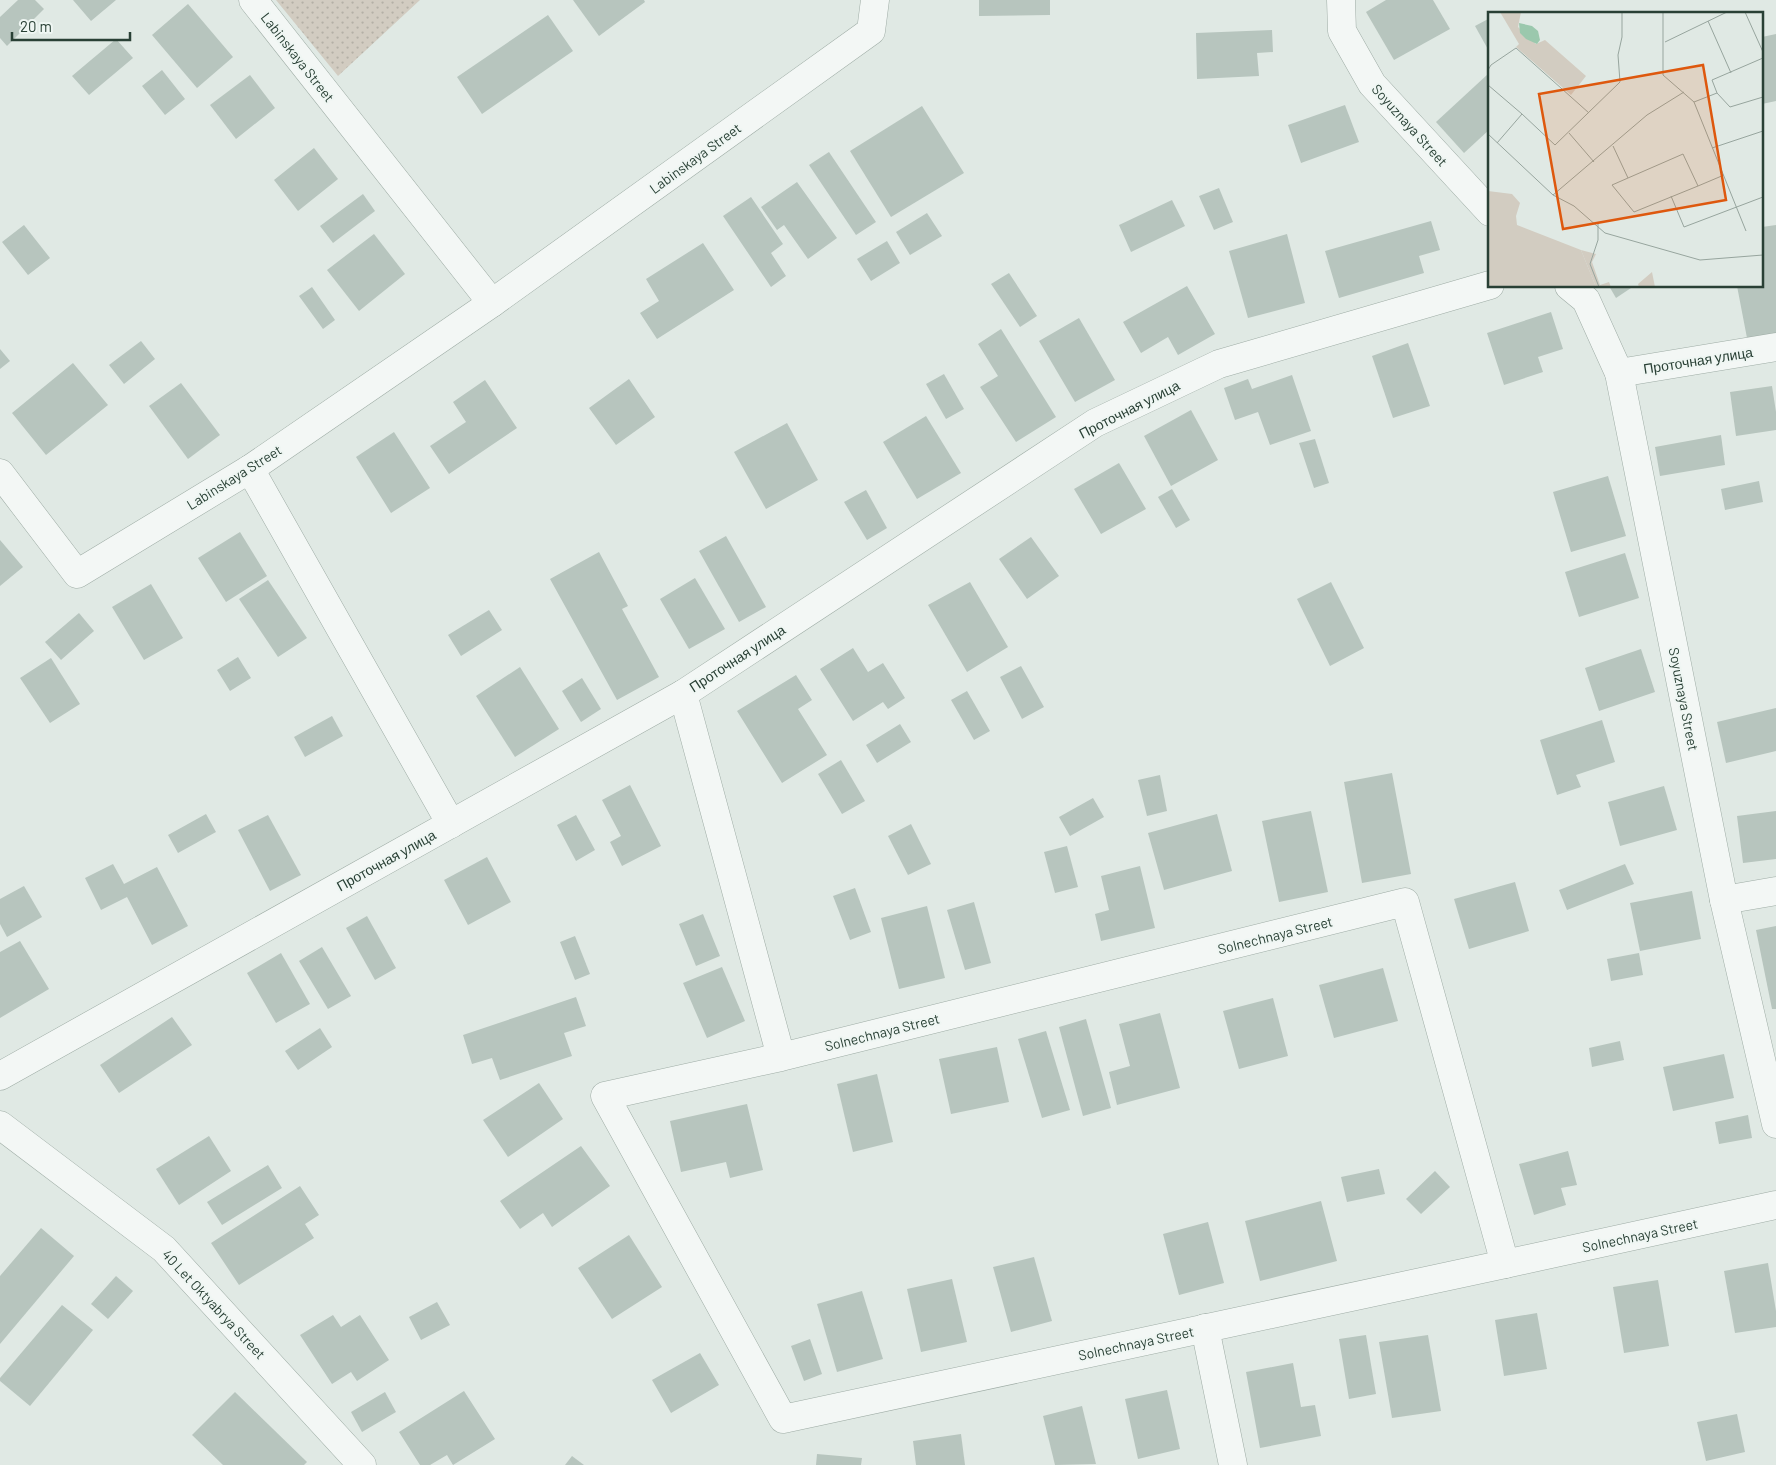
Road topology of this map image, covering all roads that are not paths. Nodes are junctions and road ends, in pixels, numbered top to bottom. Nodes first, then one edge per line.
1 (253, 0) edge
2 (874, 0) edge
3 (1341, 0) edge
4 (1488, 210) edge
5 (1488, 286) edge
6 (1571, 288) edge
7 (492, 303) junction
8 (1776, 347) edge
9 (1620, 373) junction
10 (250, 468) junction
11 (0, 473) edge
12 (683, 694) junction
13 (451, 824) junction
14 (1776, 891) edge
15 (1724, 900) junction
16 (781, 1057) junction
17 (0, 1076) edge
18 (1776, 1124) edge
19 (0, 1125) edge
20 (1776, 1206) edge
21 (1505, 1264) junction
22 (1205, 1328) junction
23 (362, 1465) edge
24 (1232, 1465) edge

1 - 7 street, Labinskaya Street
2 - 7 street, Labinskaya Street
3 - 4 street, Soyuznaya Street
5 - 12 street, Проточная улица
6 - 9 street, Soyuznaya Street
7 - 10 street, Labinskaya Street
8 - 9 street, Проточная улица
9 - 15 street, Soyuznaya Street
10 - 11 street, Labinskaya Street
10 - 13 street
12 - 13 street, Проточная улица
12 - 16 street
13 - 17 street, Проточная улица
14 - 15 street
15 - 18 street, Soyuznaya Street
16 - 21 street, Solnechnaya Street
16 - 22 street, Solnechnaya Street
19 - 23 street, 40 Let Oktyabrya Street
20 - 21 street, Solnechnaya Street
21 - 22 street, Solnechnaya Street
22 - 24 street, Solnechnaya Street

